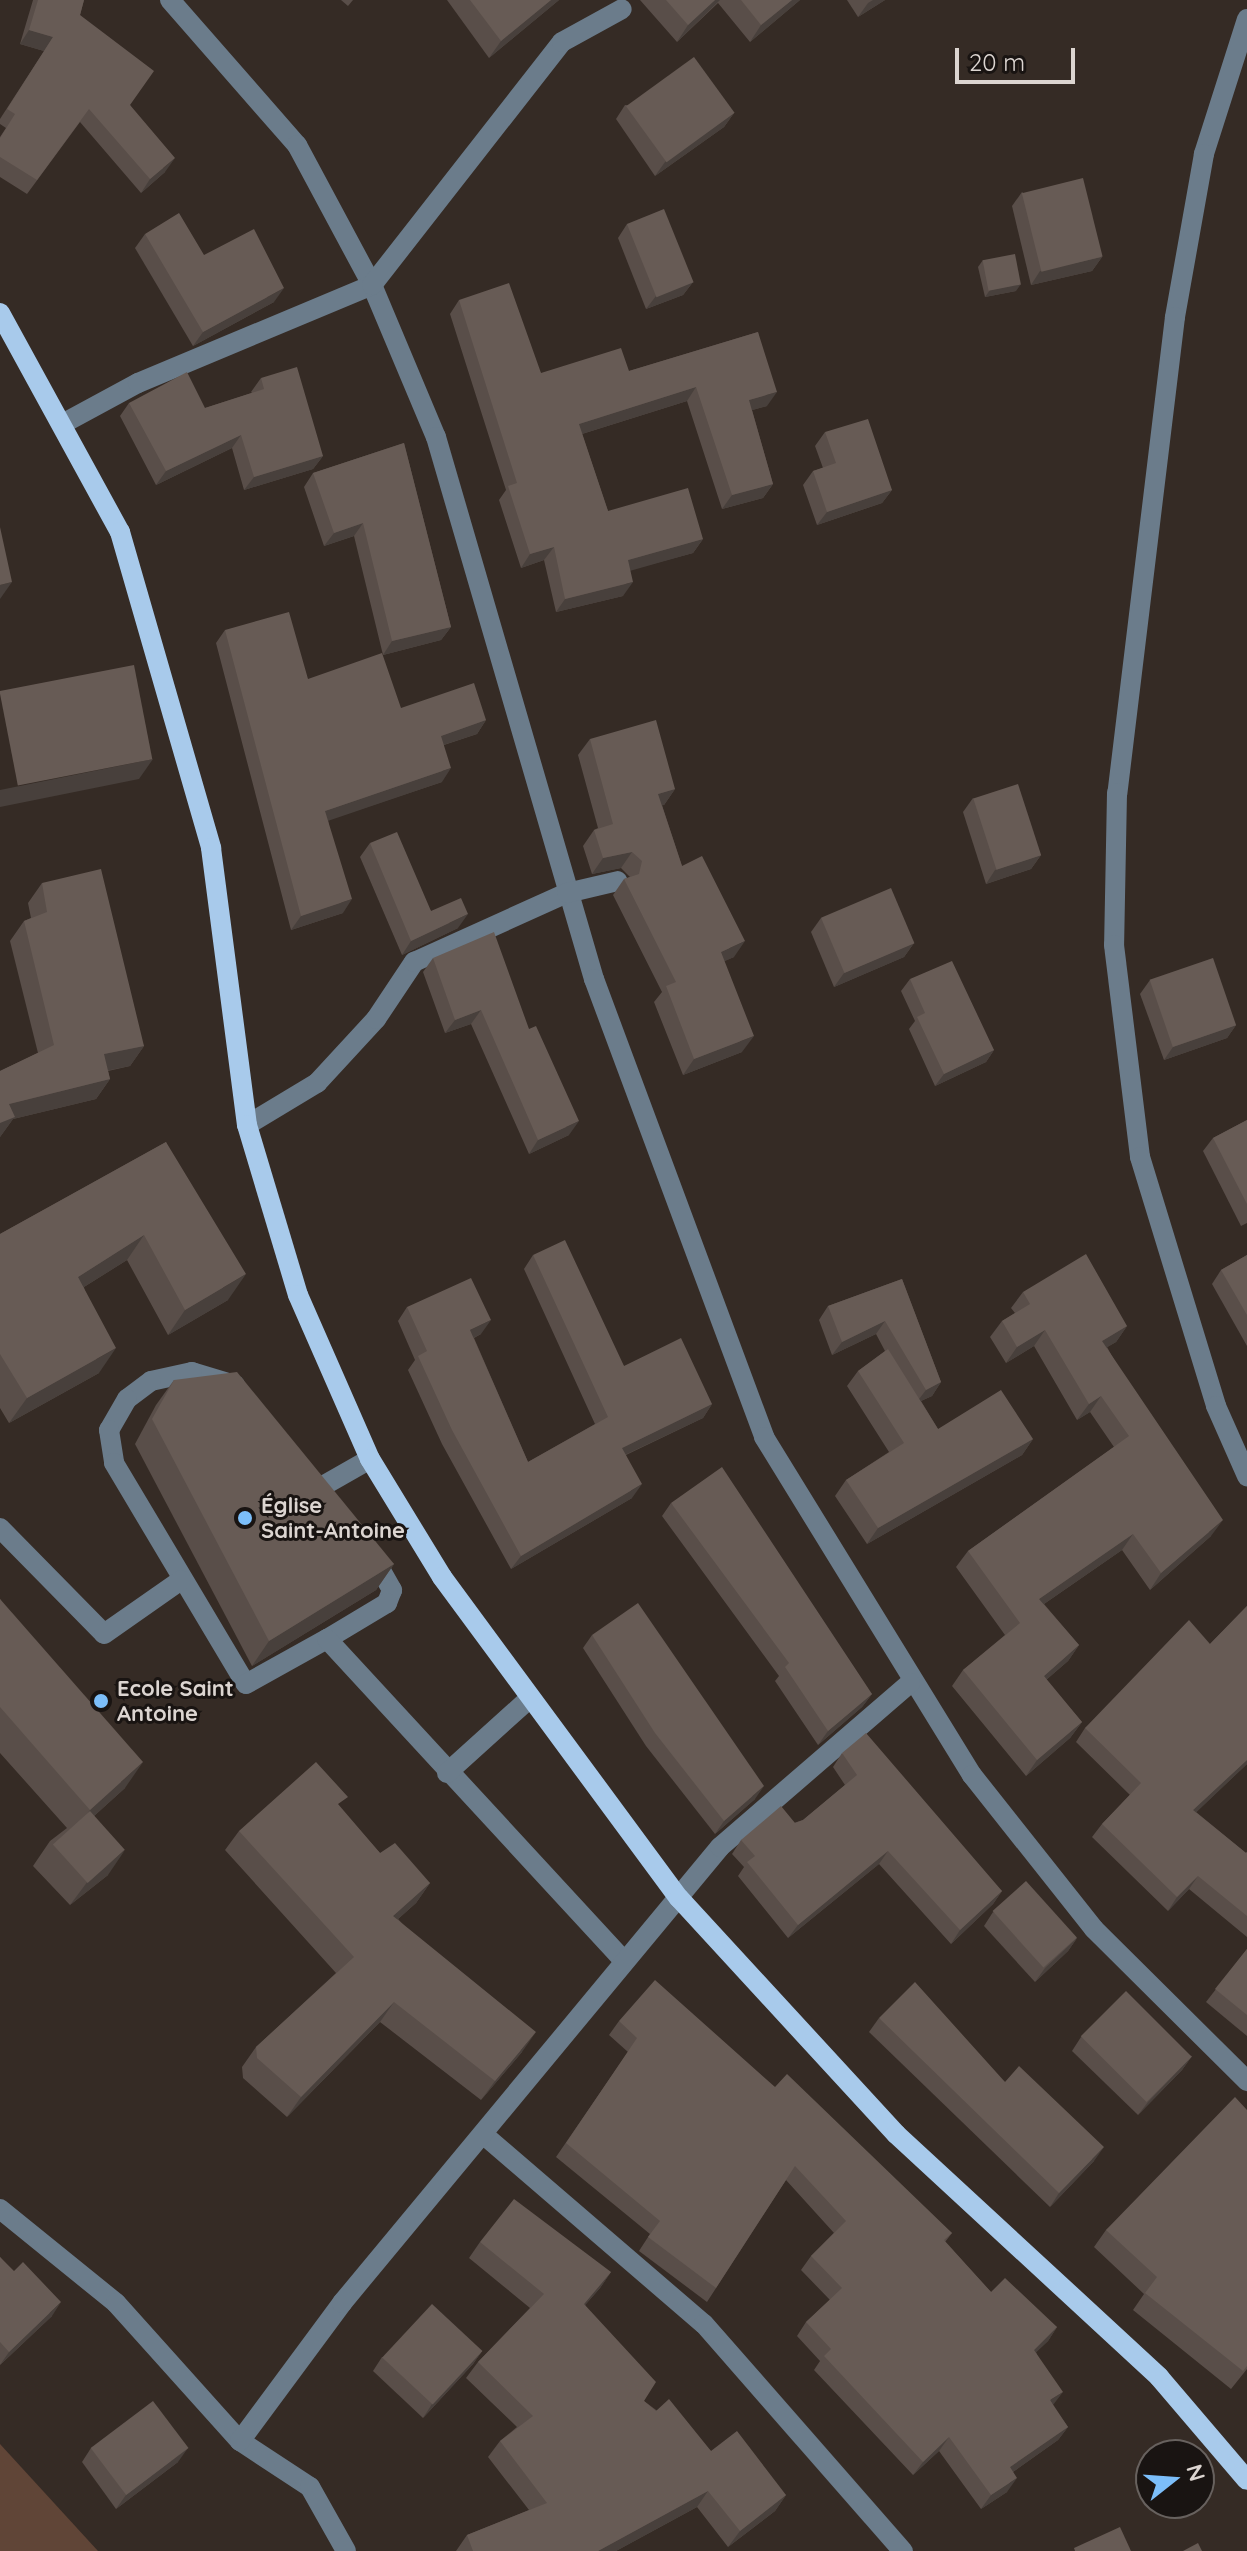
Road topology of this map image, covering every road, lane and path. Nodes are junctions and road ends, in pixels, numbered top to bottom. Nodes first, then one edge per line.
1 (170, 0) edge
2 (622, 9) dead end
3 (1247, 19) edge
4 (372, 285) junction
5 (0, 313) edge
6 (64, 423) junction
7 (618, 881) dead end
8 (567, 893) junction
9 (247, 1125) junction
10 (255, 1408) edge
11 (370, 1459) junction
12 (302, 1465) edge
13 (1247, 1476) edge
14 (321, 1487) junction
15 (339, 1511) edge
16 (0, 1528) edge
17 (358, 1535) edge
18 (181, 1580) junction
19 (327, 1639) junction
20 (910, 1683) junction
21 (529, 1699) junction
22 (447, 1773) junction
23 (679, 1898) junction
24 (622, 1959) junction
25 (1247, 2081) edge
26 (484, 2135) junction
27 (0, 2209) edge
28 (240, 2441) junction
29 (1247, 2480) edge
30 (346, 2551) edge
31 (903, 2551) edge

1 - 4 street
2 - 4 street
3 - 13 street
4 - 6 street
4 - 8 street
5 - 6 main road
6 - 9 main road
7 - 8 street
8 - 9 street
8 - 20 street
9 - 11 main road
10 - 18 street
11 - 14 street
11 - 21 main road
12 - 14 street
14 - 15 street
16 - 18 street
17 - 19 street
18 - 19 street
19 - 22 street
20 - 23 street
20 - 25 street
21 - 22 street
21 - 23 main road
22 - 24 street
23 - 24 street
23 - 29 main road
24 - 26 street
26 - 28 street
26 - 31 street
27 - 28 street
28 - 30 street

